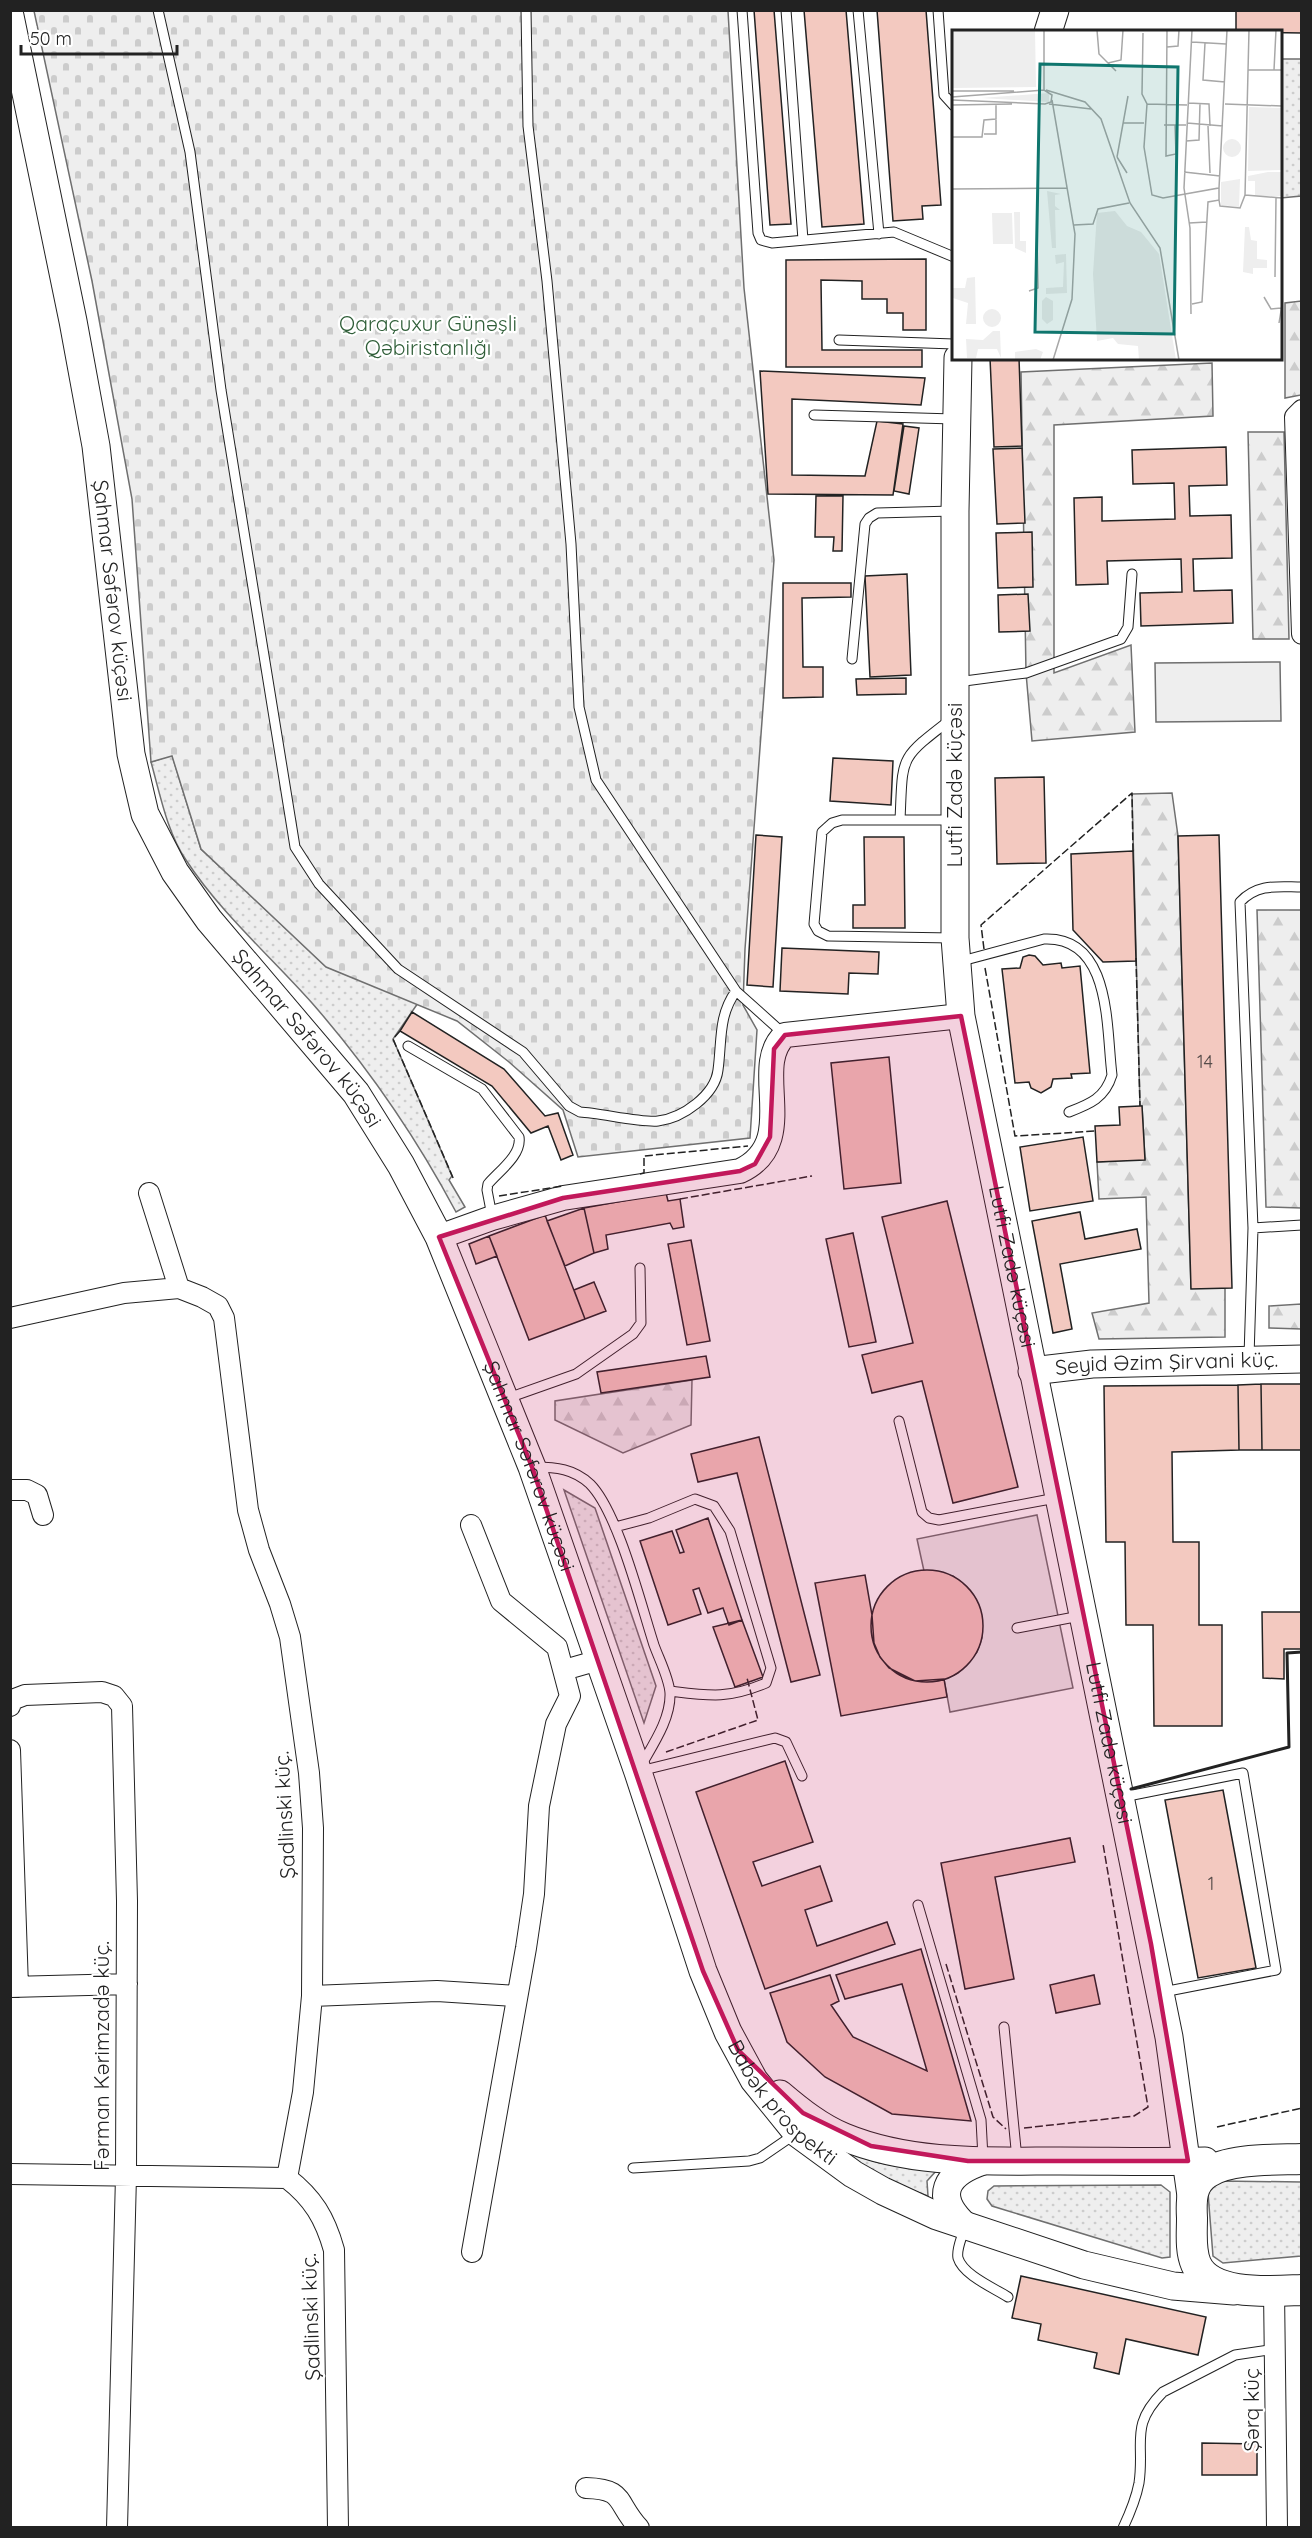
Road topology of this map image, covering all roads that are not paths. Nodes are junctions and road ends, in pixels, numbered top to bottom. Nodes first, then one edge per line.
1 (158, 10) edge
2 (526, 10) edge
3 (742, 10) edge
4 (786, 10) edge
5 (858, 10) edge
6 (938, 10) edge
7 (1055, 10) edge
8 (10, 16) edge
9 (1049, 30) edge
10 (952, 104) edge
11 (879, 234) junction
12 (803, 240) junction
13 (952, 256) edge
14 (839, 340) dead end
15 (952, 344) edge
16 (958, 360) edge
17 (1302, 410) edge
18 (814, 415) dead end
19 (956, 419) junction
20 (955, 511) junction
21 (1132, 574) dead end
22 (1302, 634) edge
23 (852, 659) dead end
24 (954, 682) junction
25 (954, 717) junction
26 (900, 820) junction
27 (955, 820) junction
28 (1302, 887) edge
29 (956, 950) junction
30 (736, 991) junction
31 (962, 1016) junction
32 (785, 1035) junction
33 (408, 1046) dead end
34 (1069, 1112) dead end
35 (149, 1193) dead end
36 (492, 1218) junction
37 (1302, 1226) edge
38 (1253, 1228) junction
39 (439, 1237) junction
40 (640, 1268) dead end
41 (179, 1288) junction
42 (10, 1318) edge
43 (1302, 1359) edge
44 (1248, 1360) junction
45 (1032, 1371) junction
46 (506, 1399) junction
47 (899, 1421) dead end
48 (532, 1467) junction
49 (10, 1490) edge
50 (1058, 1497) junction
51 (43, 1515) dead end
52 (471, 1525) dead end
53 (615, 1527) junction
54 (1083, 1616) junction
55 (1017, 1629) dead end
56 (599, 1660) junction
57 (564, 1670) junction
58 (670, 1691) junction
59 (10, 1706) edge
60 (10, 1749) edge
61 (638, 1772) junction
62 (801, 1776) dead end
63 (1120, 1797) junction
64 (918, 1905) dead end
65 (127, 1984) junction
66 (14, 1987) edge
67 (1160, 1992) junction
68 (312, 1995) junction
69 (516, 1996) junction
70 (1004, 2027) dead end
71 (733, 2041) junction
72 (797, 2133) junction
73 (1261, 2160) junction
74 (1302, 2160) edge
75 (983, 2161) junction
76 (1018, 2161) junction
77 (1188, 2161) junction
78 (633, 2168) dead end
79 (10, 2174) edge
80 (126, 2176) junction
81 (286, 2178) junction
82 (1191, 2196) junction
83 (965, 2226) junction
84 (472, 2252) dead end
85 (1275, 2291) edge
86 (1008, 2297) dead end
87 (1275, 2349) junction
88 (586, 2488) dead end
89 (117, 2528) edge
90 (338, 2528) edge
91 (639, 2528) edge
92 (1124, 2528) edge
93 (1276, 2528) edge

1 - 30 lane
2 - 30 lane
3 - 12 lane
4 - 12 lane
5 - 11 lane
6 - 10 lane
7 - 9 main road
8 - 39 main road, Şahmar Səfərov küçəsi
11 - 12 lane
11 - 13 lane
14 - 15 lane
16 - 19 main road, Lutfi Zadə küçəsi
17 - 22 street
18 - 19 lane
19 - 20 main road, Lutfi Zadə küçəsi
20 - 23 lane
20 - 24 main road, Lutfi Zadə küçəsi
21 - 24 lane
24 - 25 main road, Lutfi Zadə küçəsi
25 - 26 lane
25 - 27 main road, Lutfi Zadə küçəsi
26 - 27 lane
26 - 29 lane
27 - 29 main road, Lutfi Zadə küçəsi
28 - 38 lane
29 - 31 main road, Lutfi Zadə küçəsi
29 - 34 lane
30 - 32 lane
31 - 32 street
31 - 45 main road, Lutfi Zadə küçəsi
32 - 36 street
33 - 36 lane
35 - 41 street
36 - 39 street
37 - 38 lane
38 - 44 lane
39 - 46 main road, Şahmar Səfərov küçəsi
40 - 46 lane
41 - 42 street, Şadlinski küç.
41 - 68 street, Şadlinski küç.
43 - 44 main road, Seyid Əzim Şirvani küç.
44 - 45 main road, Seyid Əzim Şirvani küç.
45 - 50 main road, Lutfi Zadə küçəsi
46 - 48 main road, Şahmar Səfərov küçəsi
47 - 50 lane
48 - 53 lane
48 - 56 main road, Şahmar Səfərov küçəsi
49 - 51 street
50 - 54 main road, Lutfi Zadə küçəsi
52 - 57 street
53 - 58 lane
53 - 58 lane
54 - 55 lane
54 - 63 main road, Lutfi Zadə küçəsi
56 - 57 street
56 - 61 main road, Şahmar Səfərov küçəsi
57 - 69 street
58 - 61 lane
59 - 65 street, Fərman Kərimzadə küç.
60 - 66 street
61 - 62 lane
61 - 71 main road, Şahmar Səfərov küçəsi
63 - 67 main road, Lutfi Zadə küçəsi
63 - 67 lane
64 - 75 lane
65 - 66 street
65 - 80 street, Fərman Kərimzadə küç.
67 - 77 main road, Lutfi Zadə küçəsi
68 - 69 street
68 - 81 street, Şadlinski küç.
69 - 84 street
70 - 76 lane
71 - 72 main road, Babək prospekti
71 - 75 main road, Babək prospekti
72 - 78 lane
72 - 83 main road, Babək prospekti
73 - 74 main road, Babək prospekti
73 - 77 main road, Babək prospekti
73 - 82 main road, Babək prospekti
75 - 76 main road, Babək prospekti
75 - 83 main road
76 - 77 main road, Babək prospekti
77 - 82 main road, Lutfi Zadə küçəsi
79 - 80 street
80 - 81 street
80 - 89 street, Fərman Kərimzadə küç.
81 - 90 street, Şadlinski küç.
82 - 85 main road
83 - 85 main road, Babək prospekti
83 - 86 lane
85 - 87 street, Şərq küç
87 - 92 lane
87 - 93 street, Şərq küç
88 - 91 street

